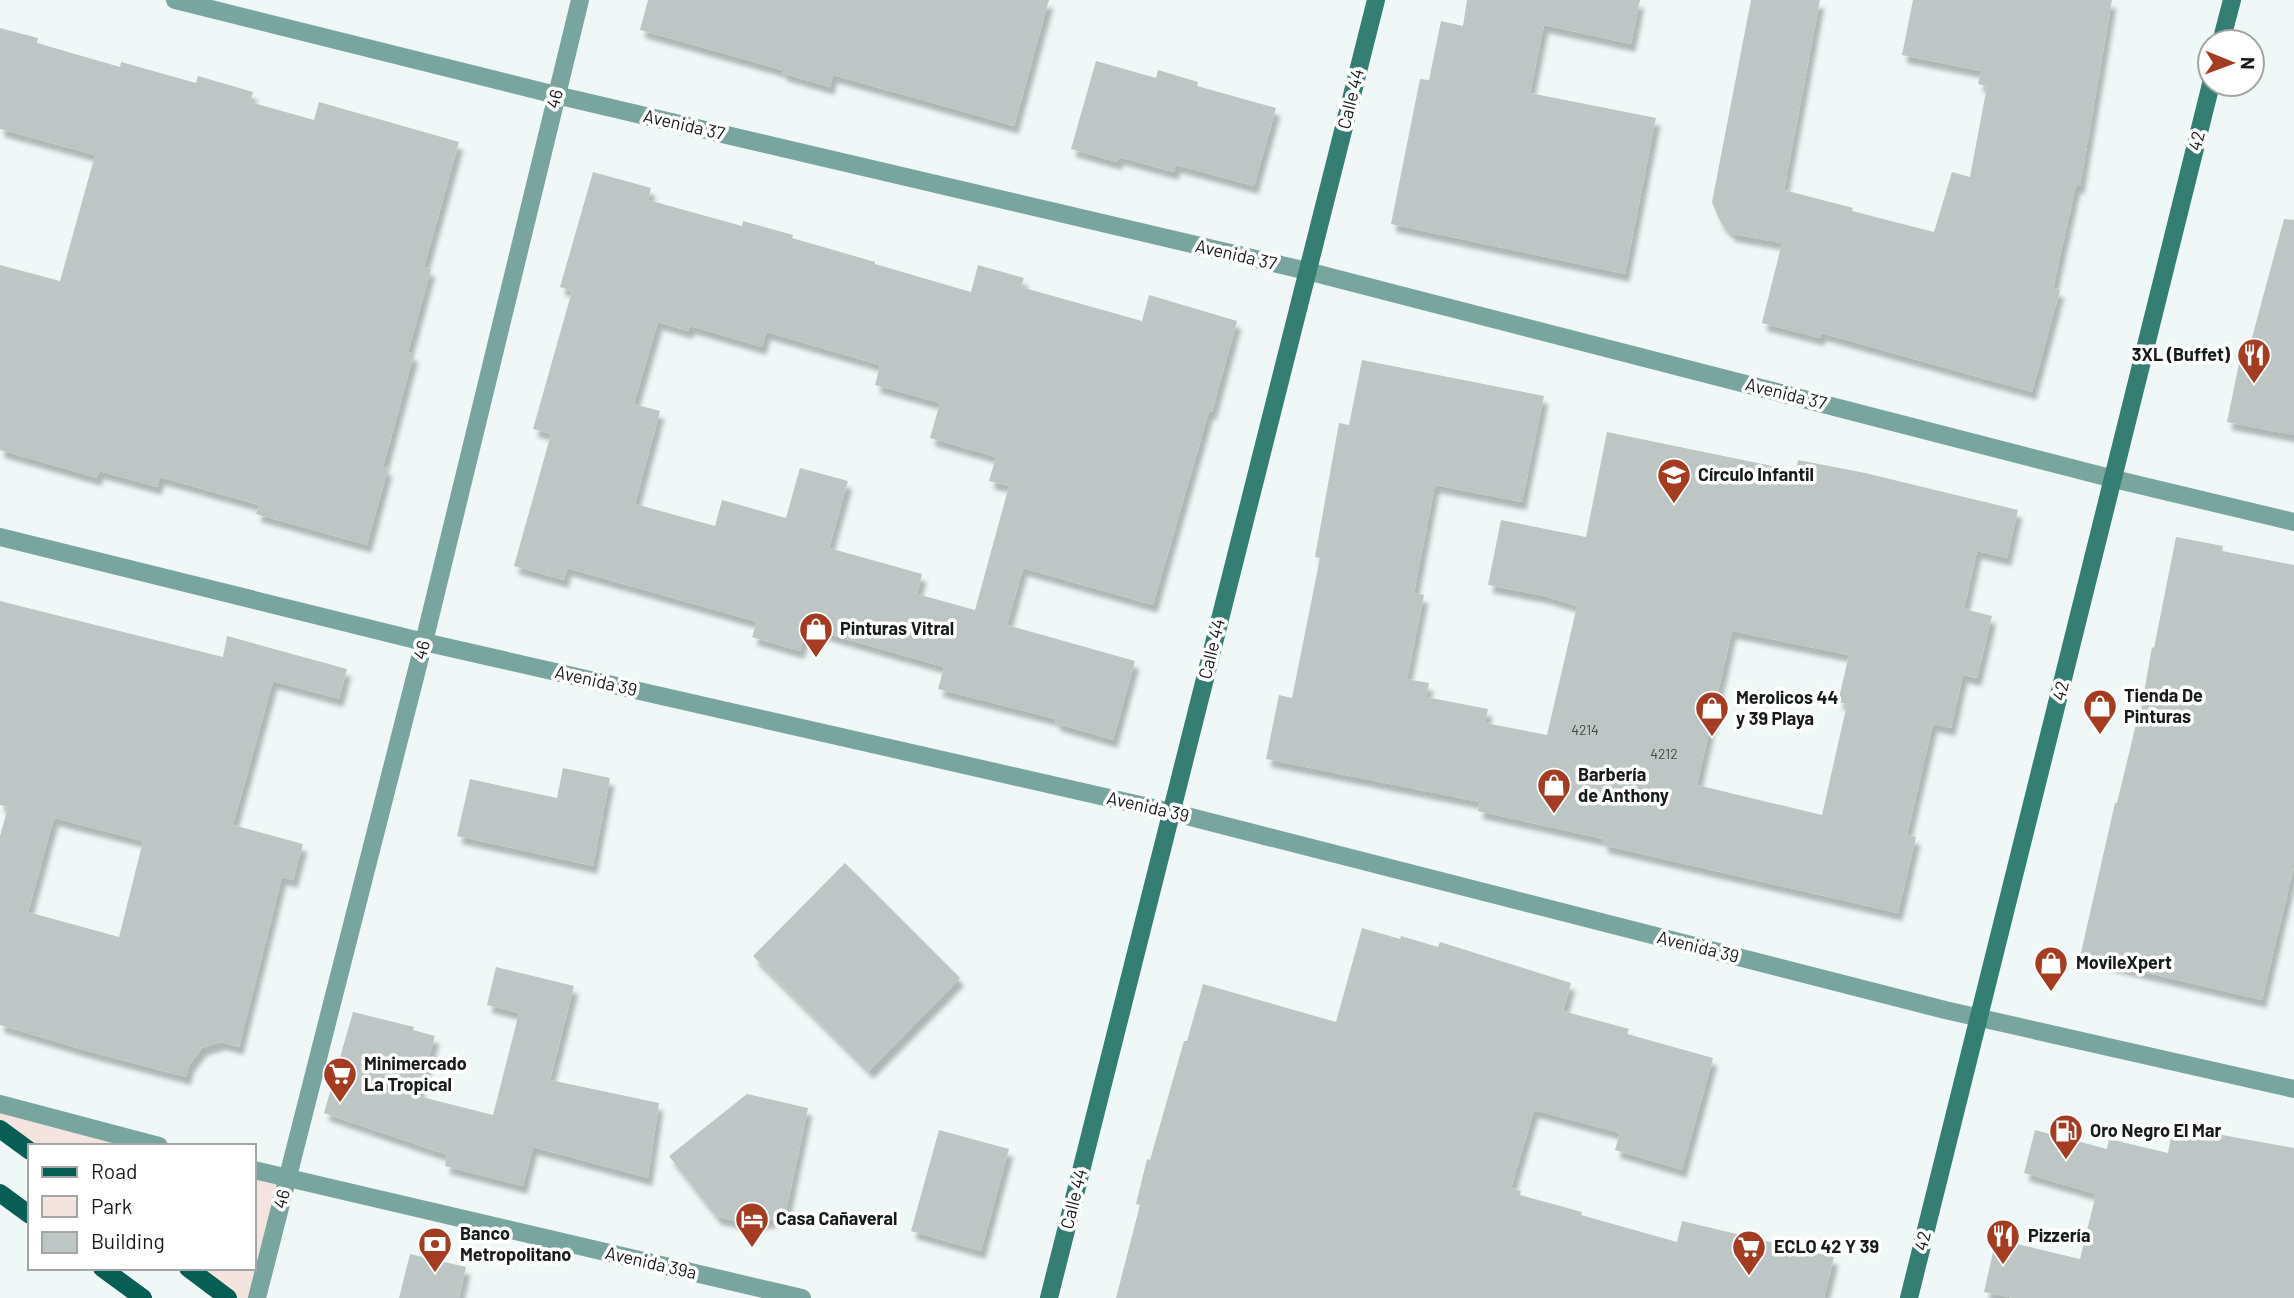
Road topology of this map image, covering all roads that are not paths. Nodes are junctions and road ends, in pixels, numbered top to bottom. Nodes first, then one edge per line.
1 (175, 0) edge
2 (580, 0) edge
3 (1376, 0) edge
4 (2232, 0) edge
5 (2225, 28) edge
6 (556, 95) junction
7 (2208, 98) edge
8 (1307, 271) junction
9 (2114, 479) junction
10 (2294, 522) edge
11 (0, 537) edge
12 (424, 642) junction
13 (1171, 812) junction
14 (1978, 1018) junction
15 (2294, 1088) edge
16 (0, 1104) edge
17 (0, 1129) edge
18 (151, 1144) edge
19 (28, 1150) edge
20 (256, 1171) edge
21 (287, 1179) junction
22 (0, 1193) edge
23 (28, 1214) edge
24 (105, 1270) edge
25 (190, 1270) edge
26 (143, 1298) edge
27 (228, 1298) edge
28 (257, 1298) edge
29 (802, 1298) edge
30 (1049, 1298) edge
31 (1909, 1298) edge

1 - 6 street, Avenida 37
2 - 6 street, 46
3 - 8 street, Calle 44
4 - 5 street
6 - 8 street, Avenida 37
6 - 12 street, 46
7 - 9 street, 42
8 - 9 street, Avenida 37
8 - 13 street, Calle 44
9 - 10 street, Avenida 37
9 - 14 street, 42
11 - 12 street, Avenida 39
12 - 13 street, Avenida 39
12 - 21 street, 46
13 - 14 street, Avenida 39
13 - 30 street, Calle 44
14 - 15 street, Avenida 39
14 - 31 street, 42
16 - 18 street
17 - 19 main road
20 - 21 street, Avenida 39a
21 - 28 street, 46
21 - 29 street, Avenida 39a
22 - 23 main road
24 - 26 main road
25 - 27 main road

